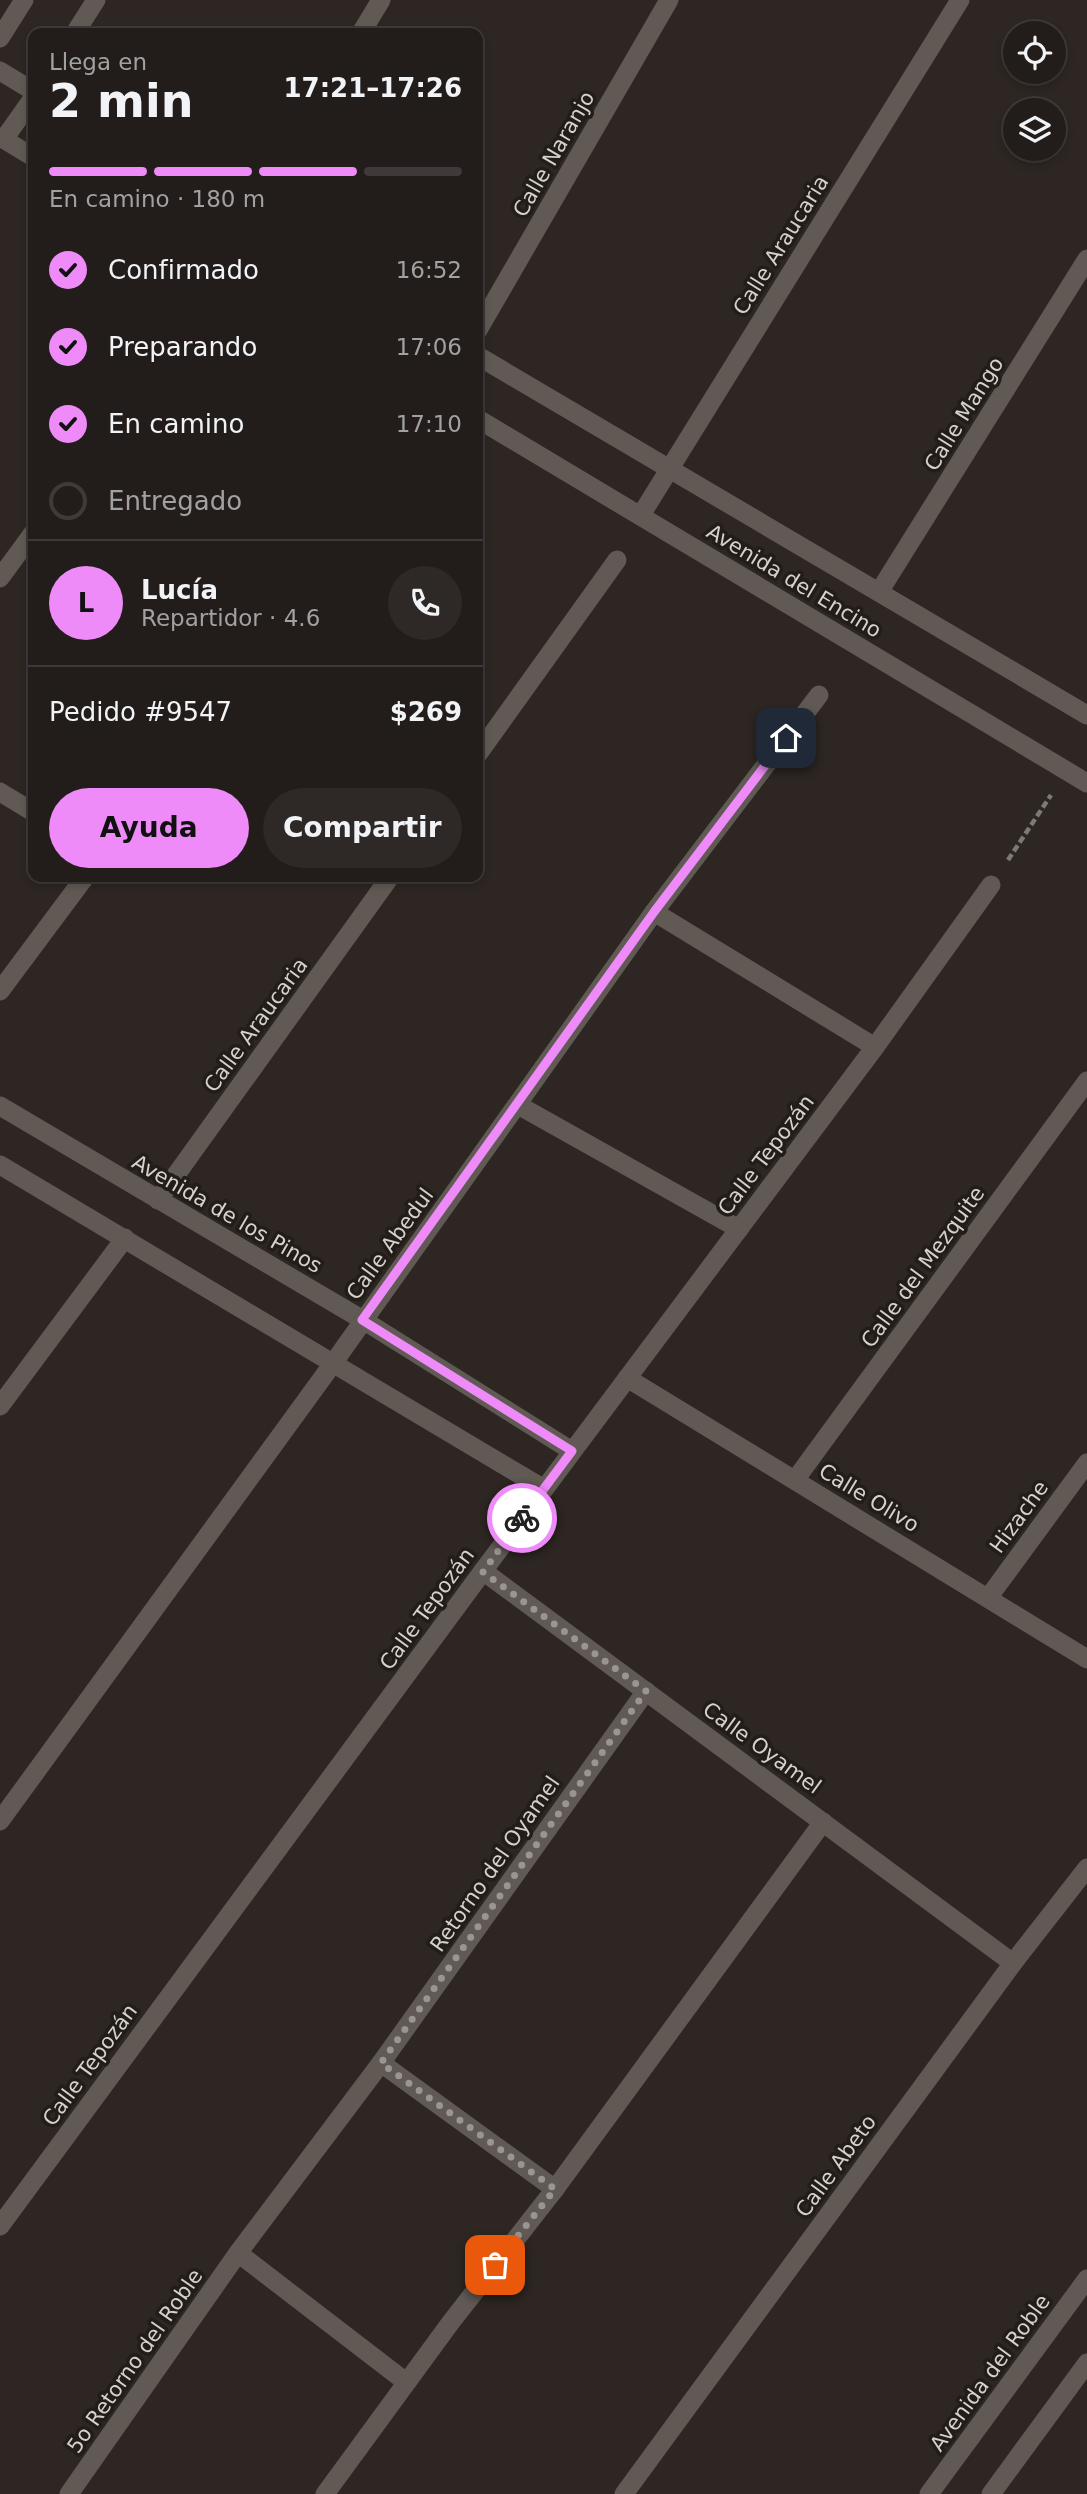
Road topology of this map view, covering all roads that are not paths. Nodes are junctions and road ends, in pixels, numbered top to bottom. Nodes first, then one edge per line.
1 (24, 0) edge
2 (96, 0) edge
3 (381, 0) edge
4 (669, 0) edge
5 (960, 0) edge
6 (78, 28) edge
7 (365, 28) edge
8 (0, 38) edge
9 (0, 71) edge
10 (28, 88) edge
11 (28, 105) edge
12 (1, 141) edge
13 (28, 154) edge
14 (1087, 259) edge
15 (483, 321) edge
16 (483, 359) edge
17 (483, 422) edge
18 (668, 469) junction
19 (641, 515) junction
20 (28, 543) edge
21 (617, 560) dead end
22 (0, 578) edge
23 (879, 592) junction
24 (819, 695) dead end
25 (1087, 715) edge
26 (483, 747) edge
27 (1087, 783) edge
28 (0, 792) edge
29 (28, 809) edge
30 (81, 882) edge
31 (386, 882) edge
32 (991, 885) road end
33 (654, 912) junction
34 (0, 991) edge
35 (875, 1047) junction
36 (1087, 1081) edge
37 (518, 1105) junction
38 (0, 1106) edge
39 (0, 1165) edge
40 (158, 1200) junction
41 (739, 1229) junction
42 (125, 1238) junction
43 (362, 1320) junction
44 (334, 1362) junction
45 (627, 1378) junction
46 (0, 1406) edge
47 (572, 1451) junction
48 (1087, 1463) edge
49 (795, 1480) junction
50 (544, 1489) junction
51 (483, 1572) junction
52 (988, 1598) junction
53 (1087, 1659) edge
54 (646, 1691) junction
55 (0, 1821) edge
56 (823, 1822) junction
57 (1087, 1868) edge
58 (1013, 1962) junction
59 (381, 2063) junction
60 (555, 2189) junction
61 (280, 2194) joint
62 (0, 2226) edge
63 (237, 2253) junction
64 (1087, 2279) edge
65 (1087, 2363) edge
66 (406, 2382) junction
67 (69, 2494) edge
68 (326, 2494) edge
69 (624, 2494) edge
70 (929, 2494) edge
71 (991, 2494) edge

1 - 8 street
2 - 6 street
3 - 7 street
4 - 15 street, Calle Naranjo
5 - 18 street, Calle Araucaria
9 - 10 street
11 - 12 street
12 - 13 street
14 - 23 street, Calle Mango
16 - 18 street, Avenida del Encino
17 - 19 street, Avenida del Encino
18 - 19 street, Calle Araucaria
18 - 23 street, Avenida del Encino
19 - 27 street, Avenida del Encino
20 - 22 street
21 - 26 street
23 - 25 street, Avenida del Encino
24 - 33 street, Calle Abedul
28 - 29 street
30 - 34 street
31 - 40 street, Calle Araucaria
32 - 35 street, Calle Tepozán
33 - 35 street
33 - 37 street, Calle Abedul
35 - 41 street, Calle Tepozán
36 - 49 street, Calle del Mezquite
37 - 41 street
37 - 43 street, Calle Abedul
38 - 40 street, Avenida de los Pinos
39 - 42 street
40 - 43 street, Avenida de los Pinos
41 - 45 street, Calle Tepozán
42 - 44 street
42 - 46 street
43 - 44 street, Calle Abedul
43 - 47 street, Avenida de los Pinos
44 - 50 street
44 - 55 street, Calle Abedul
45 - 47 street, Calle Tepozán
45 - 49 street, Calle Olivo
47 - 50 street, Calle Tepozán
48 - 52 street, Hizache
49 - 52 street, Calle Olivo
50 - 51 street, Calle Tepozán
51 - 54 street, Calle Oyamel
51 - 62 street, Calle Tepozán
52 - 53 street, Calle Olivo
54 - 56 street, Calle Oyamel
54 - 59 street, Retorno del Oyamel
56 - 58 street, Calle Oyamel
56 - 60 street
57 - 58 street, Calle Abeto
58 - 69 street, Calle Abeto
59 - 60 street
59 - 61 street, Retorno del Oyamel
60 - 66 street
61 - 63 street, 5o Retorno del Roble
63 - 66 street
63 - 67 street, 5o Retorno del Roble
64 - 70 street, Avenida del Roble
65 - 71 street
66 - 68 street

